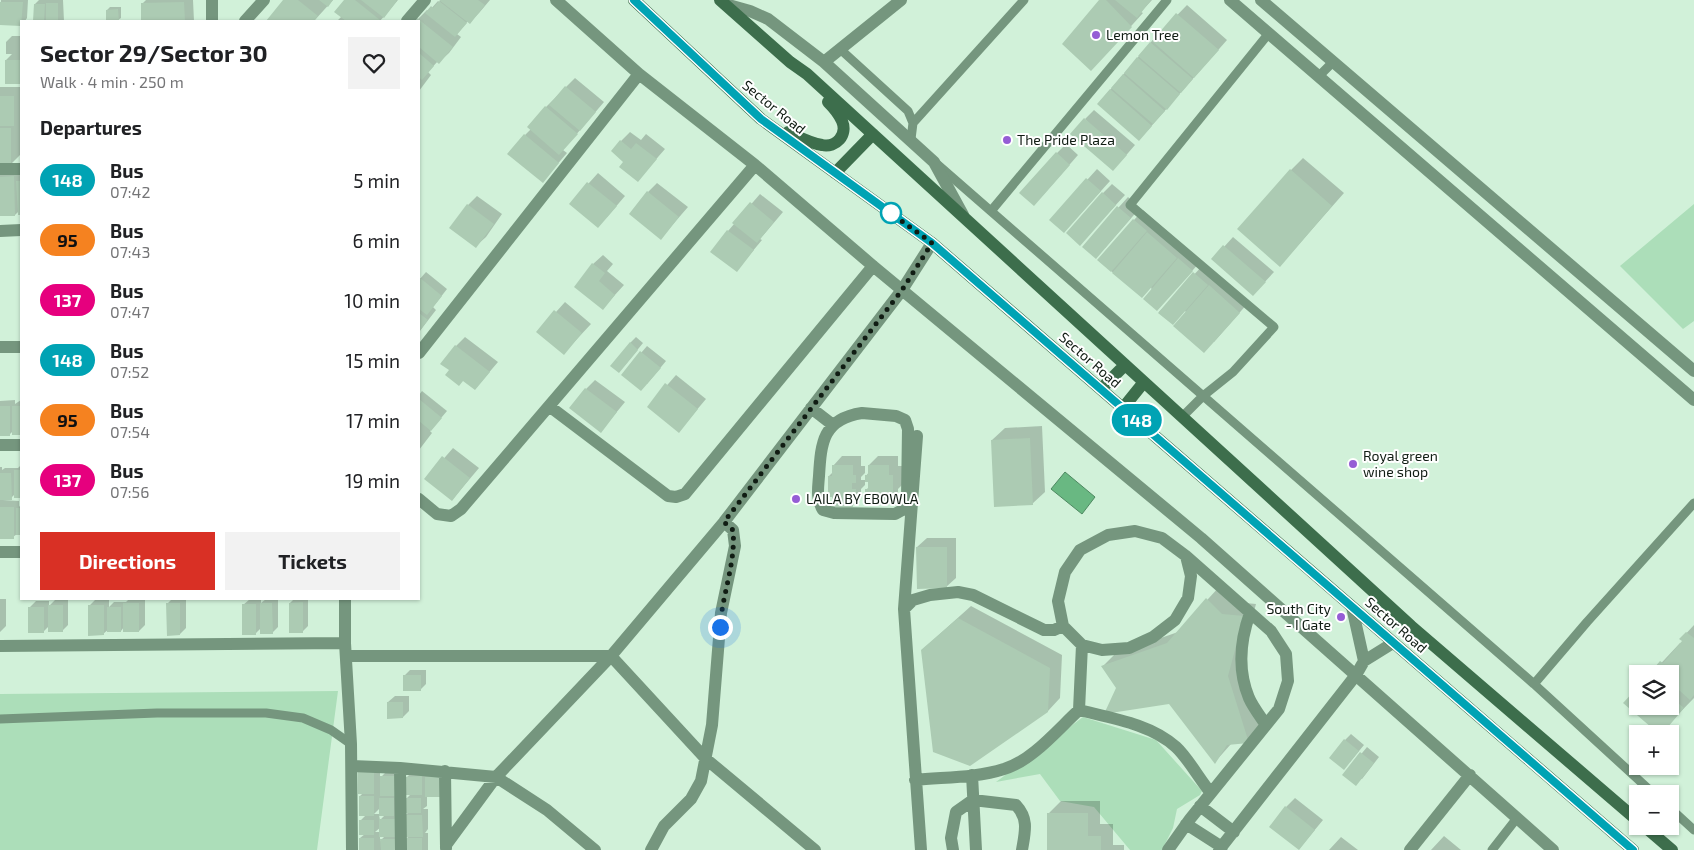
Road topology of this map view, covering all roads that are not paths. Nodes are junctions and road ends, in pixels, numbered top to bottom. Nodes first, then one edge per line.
1 (212, 0) edge
2 (264, 0) edge
3 (425, 0) edge
4 (556, 0) edge
5 (634, 0) edge
6 (1024, 0) edge
7 (1167, 0) edge
8 (1230, 0) edge
9 (1260, 0) edge
10 (898, 1) edge
11 (723, 2) edge
12 (212, 20) edge
13 (246, 20) edge
14 (408, 20) edge
15 (1269, 33) junction
16 (840, 49) junction
17 (824, 62) junction
18 (1333, 62) junction
19 (639, 74) junction
20 (807, 74) junction
21 (1319, 76) junction
22 (761, 119) junction
23 (913, 123) junction
24 (873, 134) junction
25 (911, 139) junction
26 (934, 162) junction
27 (755, 165) junction
28 (0, 169) edge
29 (20, 169) edge
30 (835, 172) junction
31 (991, 211) junction
32 (964, 218) junction
33 (20, 230) edge
34 (0, 231) edge
35 (932, 243) junction
36 (873, 266) junction
37 (902, 290) junction
38 (0, 347) edge
39 (20, 347) edge
40 (420, 352) edge
41 (1125, 365) junction
42 (1694, 371) edge
43 (1144, 382) junction
44 (1101, 389) junction
45 (1203, 396) junction
46 (1694, 400) edge
47 (549, 406) junction
48 (811, 408) junction
49 (1122, 408) junction
50 (1182, 417) junction
51 (833, 424) junction
52 (917, 436) dead end
53 (0, 445) edge
54 (20, 445) edge
55 (420, 500) edge
56 (1694, 504) edge
57 (724, 522) junction
58 (0, 552) edge
59 (20, 552) edge
60 (1186, 556) junction
61 (345, 600) edge
62 (1352, 607) junction
63 (904, 609) junction
64 (1250, 613) junction
65 (1063, 626) junction
66 (1394, 643) junction
67 (0, 646) edge
68 (1082, 646) junction
69 (346, 649) junction
70 (611, 656) junction
71 (1364, 661) junction
72 (1356, 675) junction
73 (1534, 684) junction
74 (1079, 710) junction
75 (0, 719) edge
76 (1266, 725) junction
77 (351, 744) junction
78 (706, 759) junction
79 (352, 766) junction
80 (400, 768) junction
81 (445, 771) junction
82 (972, 775) junction
83 (1470, 775) junction
84 (496, 777) junction
85 (915, 780) junction
86 (1644, 785) edge
87 (1210, 793) junction
88 (973, 800) junction
89 (1200, 806) junction
90 (1629, 813) edge
91 (1679, 816) edge
92 (1517, 818) junction
93 (1186, 824) junction
94 (1694, 830) edge
95 (1234, 832) junction
96 (1654, 835) edge
97 (446, 847) edge
98 (1220, 848) edge
99 (352, 850) edge
100 (401, 850) edge
101 (596, 850) edge
102 (651, 850) edge
103 (816, 850) edge
104 (921, 850) edge
105 (953, 850) edge
106 (976, 850) edge
107 (1022, 850) edge
108 (1168, 850) edge
109 (1410, 850) edge
110 (1492, 850) edge
111 (1553, 850) edge
112 (1633, 850) edge
113 (1672, 850) edge

1 - 12 street
2 - 13 street
3 - 14 street
4 - 19 street
5 - 22 main road, Sector Road
6 - 23 lane
7 - 31 lane
8 - 15 street
9 - 18 street
10 - 16 street
11 - 17 street
11 - 20 main road, Sector Road
15 - 21 street
15 - 45 lane
16 - 17 street
16 - 23 lane
17 - 25 street
18 - 21 lane
18 - 42 street
19 - 27 street
19 - 40 street
20 - 22 main road
20 - 24 main road, Sector Road
21 - 46 street
22 - 30 main road, Sector Road
23 - 25 lane
24 - 30 main road
24 - 32 main road, Sector Road
25 - 26 street
26 - 31 lane
26 - 32 street
27 - 36 street
27 - 47 street
28 - 29 street
30 - 35 main road, Sector Road
31 - 45 lane
32 - 41 main road, Sector Road
33 - 34 street
35 - 37 street
35 - 44 main road, Sector Road
36 - 37 street
36 - 47 street
37 - 48 street
37 - 72 street
38 - 39 street
41 - 43 main road, Sector Road
41 - 44 main road
43 - 49 main road
43 - 50 main road, Sector Road
44 - 49 main road, Sector Road
45 - 50 lane
45 - 73 lane
47 - 55 street
48 - 51 street
48 - 57 street
49 - 62 main road, Sector Road
50 - 90 main road, Sector Road
51 - 51 street
52 - 63 street
53 - 54 street
56 - 73 lane
57 - 70 street
57 - 78 street
58 - 59 street
60 - 64 street
60 - 65 street
60 - 68 street
61 - 69 street
62 - 66 main road, Sector Road
62 - 71 street
63 - 65 street
63 - 85 street
64 - 76 street
64 - 76 street
65 - 68 street
66 - 71 street
66 - 112 main road, Sector Road
67 - 69 street
68 - 74 street
69 - 70 street
69 - 77 street
70 - 78 street
70 - 84 street
71 - 72 street
72 - 83 street
72 - 95 street
73 - 86 lane
74 - 82 street
74 - 87 street
75 - 77 lane
76 - 87 street
77 - 79 street
78 - 102 street
78 - 103 street
79 - 80 street
79 - 99 street
80 - 81 street
80 - 100 street
81 - 84 street
81 - 97 street
82 - 85 street
82 - 88 street
83 - 92 street
83 - 109 street
84 - 97 street
84 - 101 street
85 - 104 street
87 - 89 street
88 - 105 street
88 - 106 street
88 - 107 street
89 - 93 street
89 - 95 street
91 - 94 lane
92 - 110 lane
92 - 111 street
93 - 98 street
93 - 108 street
95 - 98 street
96 - 113 main road

